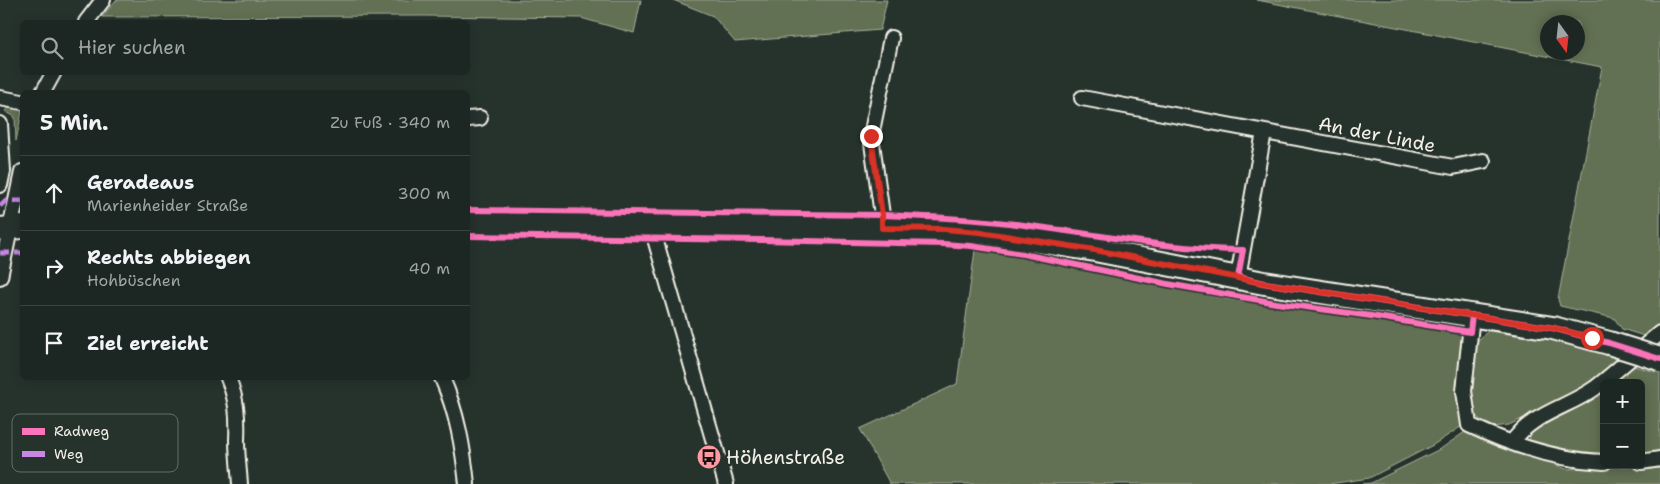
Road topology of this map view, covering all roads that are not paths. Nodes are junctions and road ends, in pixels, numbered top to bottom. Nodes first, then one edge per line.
1 (98, 2) edge
2 (87, 20) edge
3 (891, 38) dead end
4 (52, 75) edge
5 (44, 90) edge
6 (0, 98) edge
7 (1082, 98) dead end
8 (20, 102) edge
9 (0, 124) edge
10 (1264, 132) junction
11 (1483, 161) dead end
12 (20, 182) edge
13 (0, 185) edge
14 (470, 223) edge
15 (651, 225) junction
16 (11, 228) edge
17 (882, 228) junction
18 (0, 277) edge
19 (1238, 277) junction
20 (1472, 315) junction
21 (1660, 333) edge
22 (1660, 358) edge
23 (229, 380) edge
24 (443, 380) edge
25 (1512, 443) junction
26 (1660, 459) edge
27 (1645, 461) edge
28 (1600, 462) edge
29 (240, 484) edge
30 (467, 484) edge
31 (726, 484) edge

1 - 2 street
3 - 17 street
4 - 5 street
6 - 8 street
7 - 10 street, An der Linde
9 - 13 street
10 - 11 street, An der Linde
10 - 19 street
12 - 16 street
14 - 15 main road
15 - 17 main road
15 - 31 street
16 - 18 street
17 - 19 main road
19 - 20 main road
20 - 22 main road, bridge
20 - 25 street
21 - 25 street
23 - 29 street
24 - 30 street
25 - 28 street
26 - 27 street

